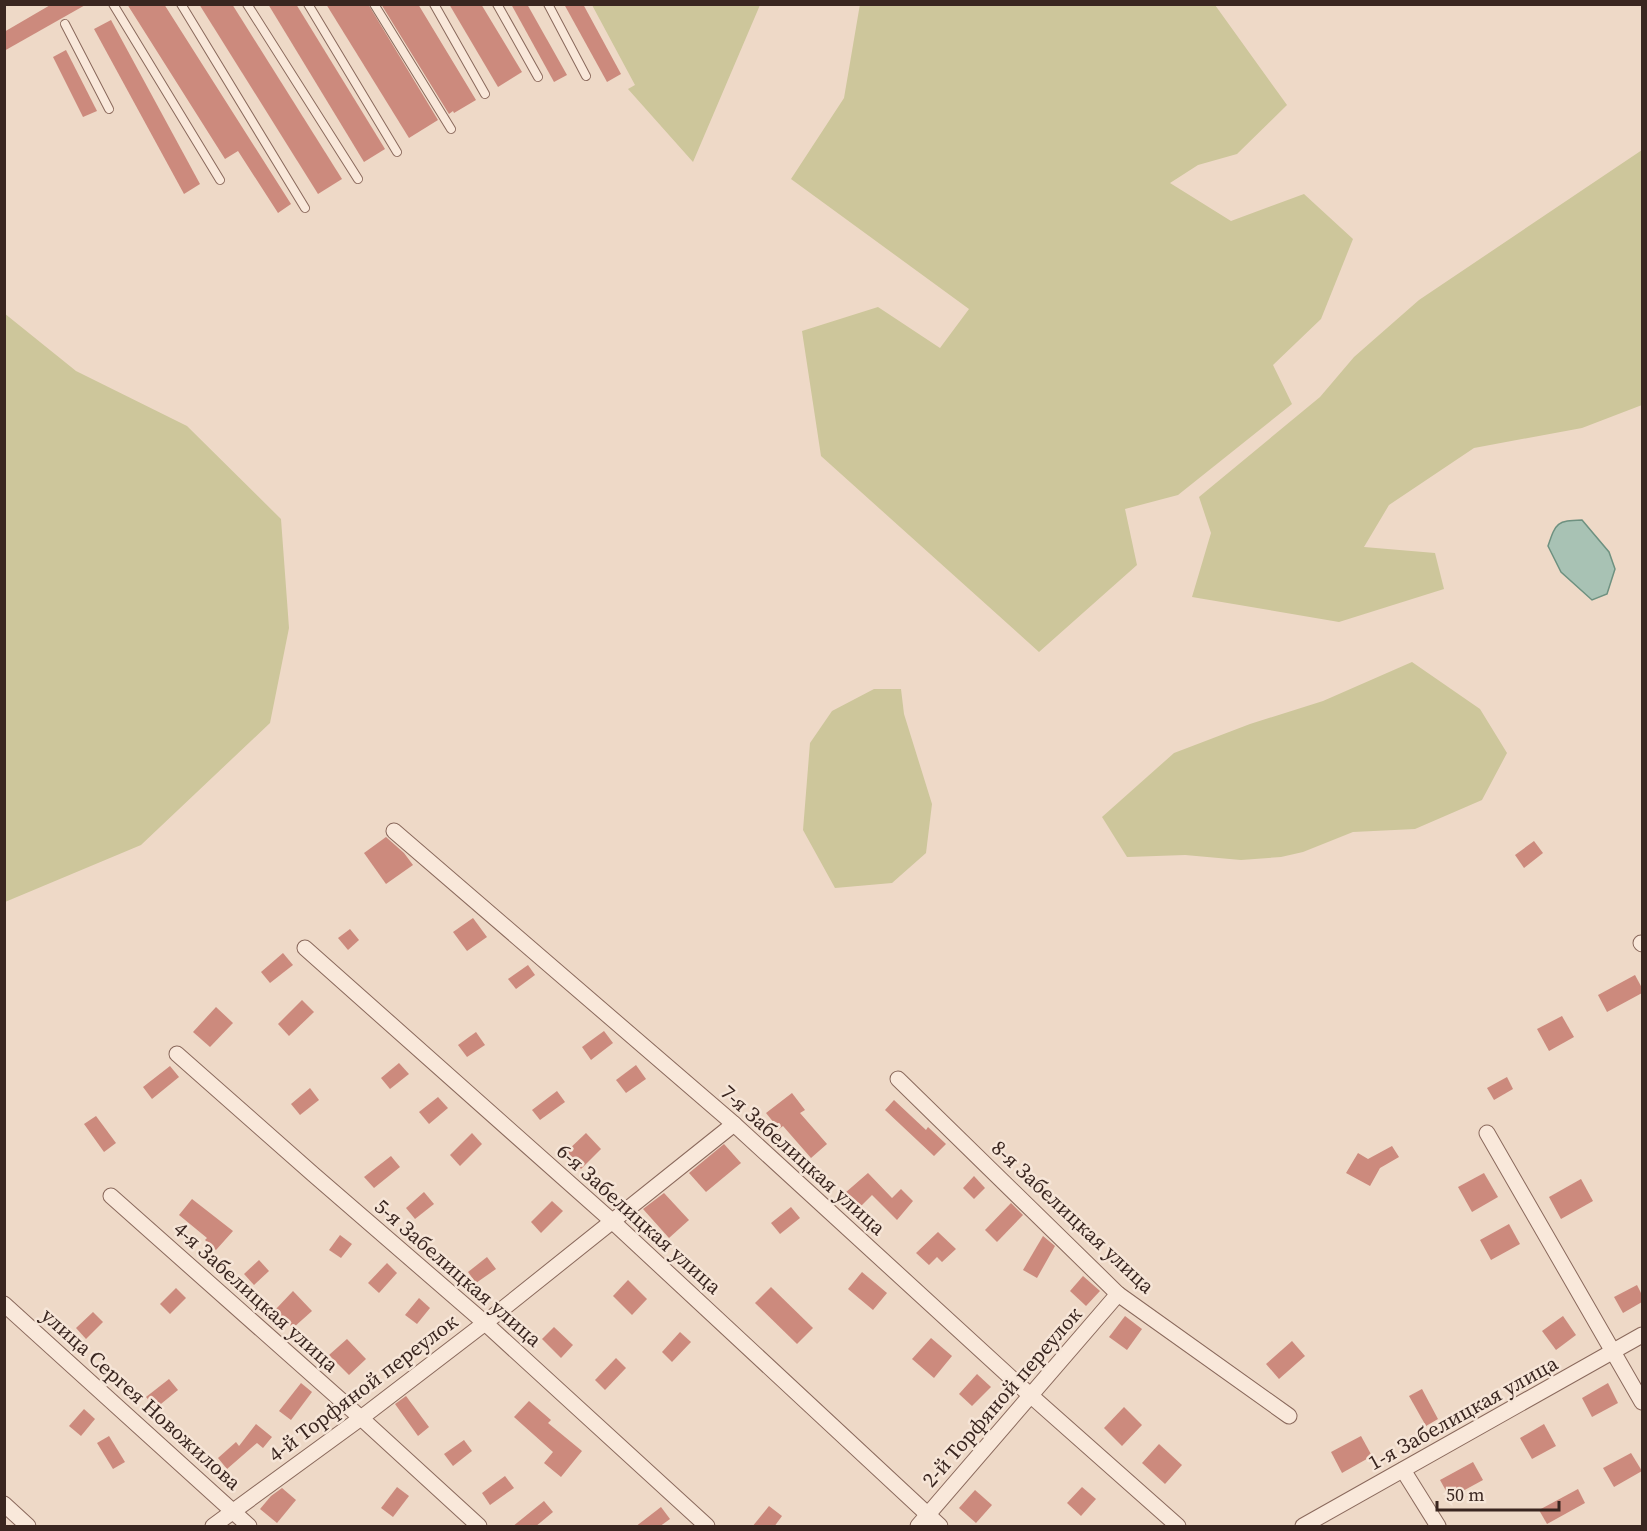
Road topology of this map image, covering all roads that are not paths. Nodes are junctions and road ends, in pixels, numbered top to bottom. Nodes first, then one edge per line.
1 (113, 4) edge
2 (181, 4) edge
3 (247, 4) edge
4 (308, 4) edge
5 (374, 4) edge
6 (434, 4) edge
7 (497, 4) edge
8 (548, 4) edge
9 (65, 24) dead end
10 (586, 76) dead end
11 (538, 77) dead end
12 (485, 94) dead end
13 (108, 109) dead end
14 (451, 129) dead end
15 (397, 152) dead end
16 (358, 179) dead end
17 (220, 180) dead end
18 (305, 208) dead end
19 (394, 831) dead end
20 (304, 948) dead end
21 (177, 1054) dead end
22 (898, 1079) dead end
23 (734, 1124) junction
24 (1487, 1133) dead end
25 (111, 1196) dead end
26 (612, 1221) junction
27 (1118, 1294) junction
28 (4, 1304) edge
29 (485, 1323) junction
30 (1642, 1335) edge
31 (1615, 1351) junction
32 (1031, 1396) junction
33 (1642, 1402) edge
34 (1289, 1416) dead end
35 (361, 1418) junction
36 (1403, 1470) junction
37 (4, 1504) edge
38 (234, 1512) junction
39 (923, 1521) edge
40 (28, 1527) edge
41 (213, 1527) edge
42 (249, 1527) edge
43 (479, 1527) edge
44 (707, 1527) edge
45 (940, 1527) edge
46 (1178, 1527) edge
47 (1303, 1527) edge
48 (1438, 1527) edge

1 - 17 lane
2 - 18 lane
3 - 16 lane
4 - 15 lane
5 - 14 lane
6 - 12 lane
7 - 11 lane
8 - 10 lane
9 - 13 lane
19 - 23 street, 7-я Забелицкая улица
20 - 26 street, 6-я Забелицкая улица
21 - 29 street, 5-я Забелицкая улица
22 - 27 street, 8-я Забелицкая улица
23 - 26 street, 4-й Торфяной переулок
23 - 32 street, 7-я Забелицкая улица
24 - 31 street
25 - 35 street, 4-я Забелицкая улица
26 - 29 street, 4-й Торфяной переулок
26 - 39 street, 6-я Забелицкая улица
27 - 32 street, 2-й Торфяной переулок
27 - 34 street, 8-я Забелицкая улица
28 - 38 street, улица Сергея Новожилова
29 - 35 street, 4-й Торфяной переулок
29 - 44 street, 5-я Забелицкая улица
30 - 31 street, 1-я Забелицкая улица
31 - 33 street
31 - 36 street, 1-я Забелицкая улица
32 - 39 street, 2-й Торфяной переулок
32 - 46 street, 7-я Забелицкая улица
35 - 38 street, 4-й Торфяной переулок
35 - 43 street, 4-я Забелицкая улица
36 - 47 street, 1-я Забелицкая улица
36 - 48 street
37 - 40 street
38 - 41 street, 4-й Торфяной переулок
38 - 42 street, улица Сергея Новожилова
39 - 45 street, 6-я Забелицкая улица

